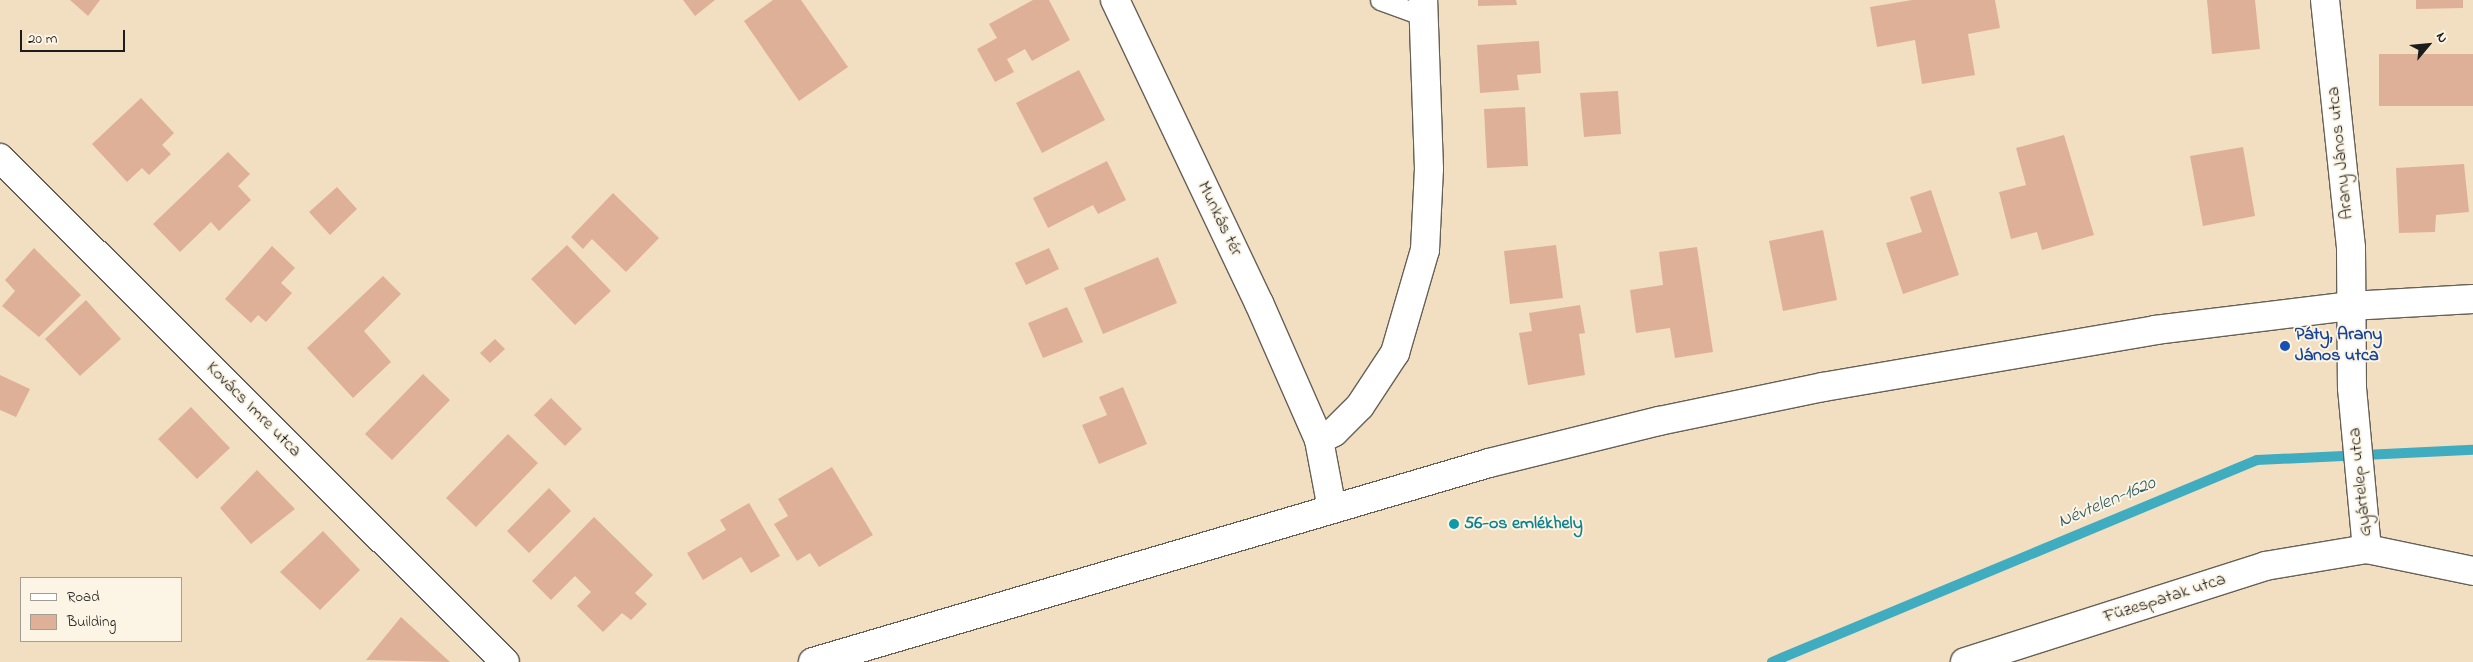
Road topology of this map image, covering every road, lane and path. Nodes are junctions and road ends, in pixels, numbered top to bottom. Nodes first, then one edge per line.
1 (1115, 0) edge
2 (1380, 0) edge
3 (2325, 0) edge
4 (1424, 8) edge
5 (0, 158) edge
6 (2473, 299) edge
7 (2350, 306) junction
8 (1319, 440) junction
9 (1332, 509) junction
10 (2367, 549) junction
11 (2473, 571) edge
12 (505, 662) edge
13 (814, 662) edge
14 (1965, 662) edge

1 - 8 street, Munkás tér
2 - 4 lane
3 - 7 street, Arany János utca
4 - 8 street
5 - 12 street, Kovács Imre utca
6 - 7 street
7 - 9 street
7 - 10 street, Gyártelep utca
8 - 9 street, Munkás tér
9 - 13 street
10 - 11 street, Gyártelep utca
10 - 14 street, Füzespatak utca

